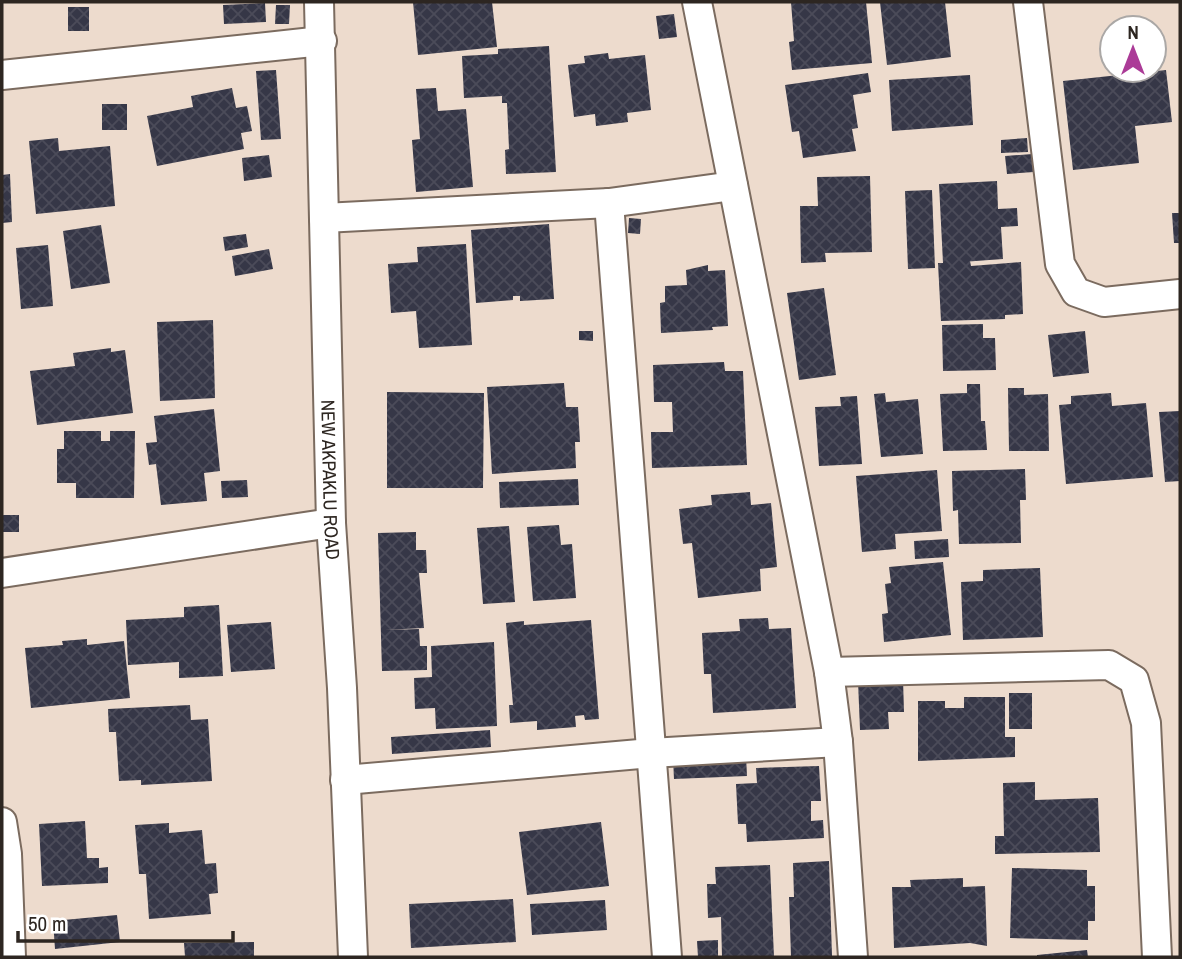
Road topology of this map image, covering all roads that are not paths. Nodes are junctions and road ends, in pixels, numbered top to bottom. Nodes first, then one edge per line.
1 (319, 2) edge
2 (697, 2) edge
3 (1028, 2) edge
4 (322, 41) junction
5 (2, 75) edge
6 (733, 186) junction
7 (609, 203) junction
8 (324, 218) junction
9 (1180, 294) edge
10 (331, 523) junction
11 (2, 573) edge
12 (829, 672) junction
13 (838, 742) junction
14 (651, 753) junction
15 (345, 780) junction
16 (2, 822) edge
17 (11, 957) edge
18 (353, 957) edge
19 (667, 957) edge
20 (853, 957) edge
21 (1157, 957) edge

1 - 4 street, NEW AKPAKLU ROAD
2 - 6 street
3 - 9 street
4 - 5 street
4 - 8 street, NEW AKPAKLU ROAD
6 - 7 street
6 - 12 street
7 - 8 street
7 - 14 street
8 - 10 street, NEW AKPAKLU ROAD
10 - 11 street
10 - 15 street, NEW AKPAKLU ROAD
12 - 13 street
12 - 21 street
13 - 14 street
13 - 20 street
14 - 15 street
14 - 19 street
15 - 18 street, NEW AKPAKLU ROAD
16 - 17 street

